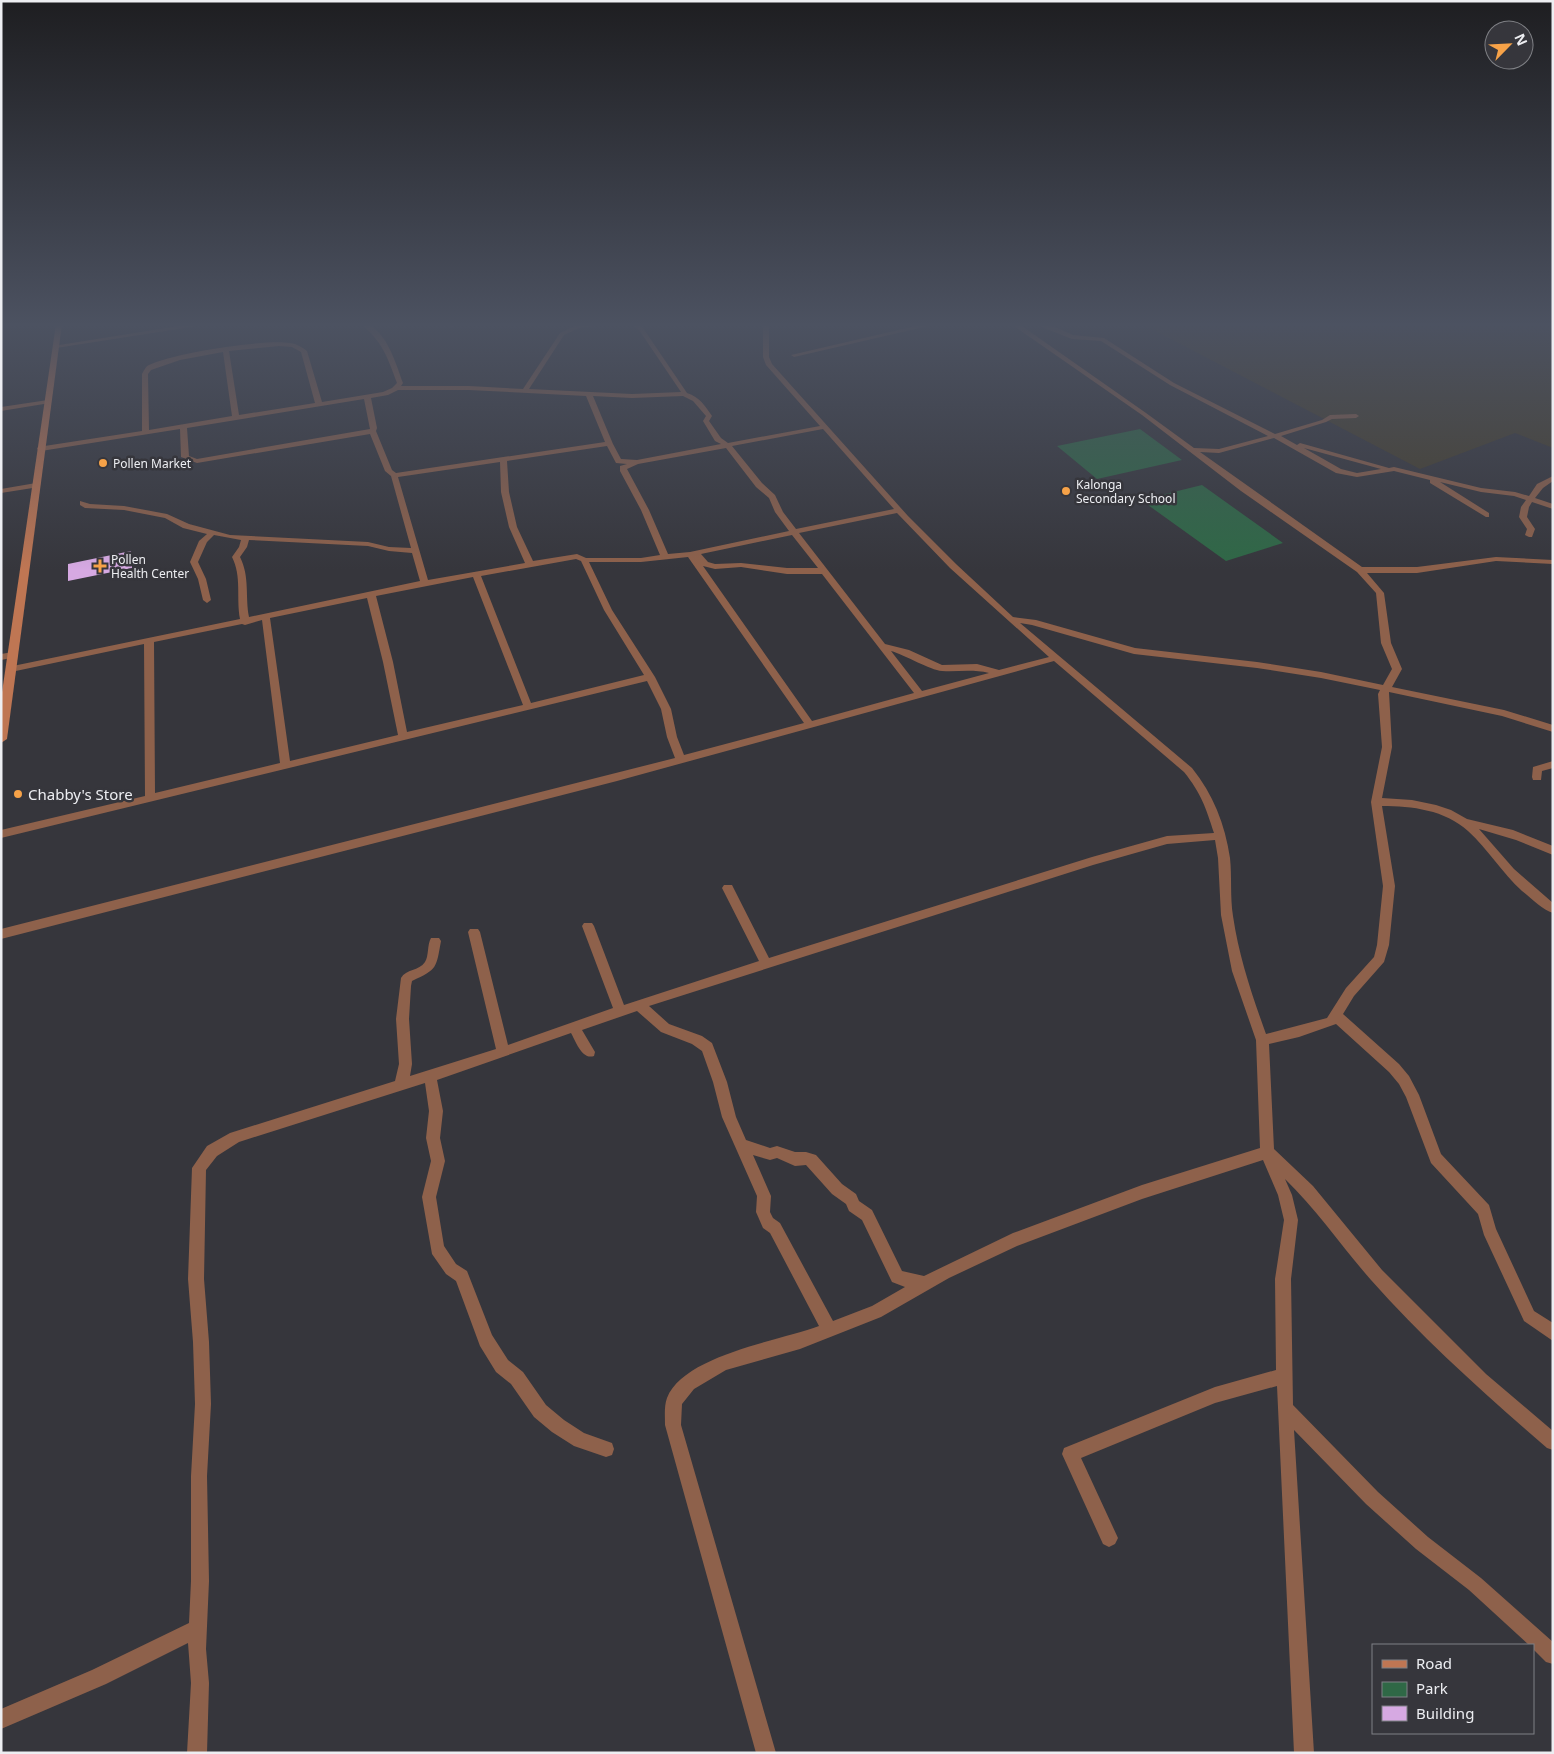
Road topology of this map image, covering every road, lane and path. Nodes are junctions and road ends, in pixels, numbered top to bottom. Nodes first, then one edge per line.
1 (22, 406) edge
2 (47, 406) edge
3 (146, 406) edge
4 (234, 406) edge
5 (308, 406) edge
6 (369, 406) edge
7 (593, 406) edge
8 (704, 406) edge
9 (806, 406) edge
10 (1130, 406) edge
11 (1214, 406) edge
12 (1, 409) edge
13 (1356, 416) dead end
14 (236, 418) junction
15 (183, 426) junction
16 (824, 427) junction
17 (372, 431) junction
18 (146, 432) junction
19 (1273, 436) junction
20 (1283, 440) junction
21 (609, 444) junction
22 (728, 446) junction
23 (41, 449) junction
24 (1192, 450) junction
25 (503, 459) junction
26 (621, 464) junction
27 (1390, 469) junction
28 (394, 475) junction
29 (1423, 475) junction
30 (1553, 478) edge
31 (36, 485) junction
32 (1, 491) edge
33 (1532, 499) junction
34 (84, 503) dead end
35 (1553, 507) edge
36 (900, 510) junction
37 (1486, 515) dead end
38 (213, 532) junction
39 (794, 532) junction
40 (1529, 535) dead end
41 (245, 538) junction
42 (416, 551) junction
43 (690, 554) junction
44 (665, 558) junction
45 (584, 560) junction
46 (1553, 562) edge
47 (530, 564) junction
48 (1360, 570) junction
49 (823, 571) junction
50 (476, 574) junction
51 (425, 584) junction
52 (371, 595) junction
53 (207, 600) dead end
54 (266, 617) junction
55 (1011, 619) junction
56 (245, 622) junction
57 (149, 641) junction
58 (880, 646) junction
59 (13, 654) junction
60 (1, 657) edge
61 (1055, 658) junction
62 (11, 669) junction
63 (999, 673) junction
64 (650, 677) junction
65 (1387, 688) junction
66 (920, 695) junction
67 (528, 706) junction
68 (810, 725) junction
69 (1553, 729) edge
70 (403, 737) junction
71 (1, 739) edge
72 (681, 760) junction
73 (1553, 764) edge
74 (285, 766) junction
75 (1537, 776) dead end
76 (150, 798) junction
77 (1376, 802) junction
78 (1461, 821) junction
79 (1, 834) edge
80 (1220, 836) junction
81 (1553, 851) edge
82 (728, 888) dead end
83 (1553, 909) edge
84 (588, 926) dead end
85 (474, 932) dead end
86 (1, 934) edge
87 (435, 941) dead end
88 (766, 964) junction
89 (639, 1005) junction
90 (620, 1011) junction
91 (1336, 1016) junction
92 (574, 1027) junction
93 (1262, 1040) junction
94 (503, 1052) junction
95 (589, 1052) dead end
96 (430, 1076) junction
97 (400, 1085) junction
98 (741, 1145) junction
99 (1267, 1152) junction
100 (925, 1284) junction
101 (830, 1330) junction
102 (1553, 1333) edge
103 (1285, 1376) junction
104 (1285, 1408) junction
105 (1553, 1442) edge
106 (606, 1449) dead end
107 (1109, 1538) dead end
108 (197, 1629) junction
109 (1553, 1655) edge
110 (1, 1719) edge
111 (197, 1753) edge
112 (766, 1753) edge
113 (1304, 1753) edge

1 - 12 street
2 - 23 street
3 - 18 street
4 - 14 street
5 - 14 street
6 - 17 street
7 - 21 street
8 - 22 street
9 - 16 street
10 - 24 street
11 - 19 street
13 - 19 street
14 - 15 street
15 - 17 street
15 - 18 street
16 - 22 street
16 - 36 street
17 - 28 street
18 - 23 street
19 - 20 street
19 - 24 street
20 - 27 street
20 - 27 street
21 - 25 street
21 - 26 street
22 - 26 street
22 - 39 street
23 - 31 street
24 - 48 street
25 - 28 street
25 - 47 street
26 - 44 street
27 - 29 street
28 - 42 street
29 - 33 street
29 - 37 street
30 - 33 street
31 - 32 street
31 - 59 street
33 - 35 street
33 - 40 street
34 - 38 street
36 - 39 street
36 - 55 street
38 - 41 street
38 - 53 street
39 - 43 street
39 - 49 street
41 - 42 street
41 - 56 street
42 - 51 street
43 - 44 street
43 - 49 street
43 - 68 street
44 - 45 street
45 - 47 street
45 - 64 street
46 - 48 street
47 - 50 street
48 - 65 street
49 - 58 street
50 - 51 street
50 - 67 street
51 - 52 street
52 - 54 street
52 - 70 street
54 - 56 street
54 - 74 street
55 - 61 street
55 - 65 street
56 - 57 street
57 - 62 street
57 - 76 street
58 - 63 street
58 - 66 street
59 - 60 street
59 - 62 street
61 - 63 street
61 - 80 street
62 - 71 street
63 - 66 street
64 - 67 street
64 - 72 street
65 - 69 street
65 - 77 street
66 - 68 street
67 - 70 street
68 - 72 street
70 - 74 street
72 - 86 street
73 - 75 street
74 - 76 street
76 - 79 street
77 - 78 street
77 - 91 street
78 - 81 street
78 - 83 street
80 - 88 street
80 - 93 street
82 - 88 street
84 - 90 street
85 - 94 street
87 - 97 street
88 - 89 street
89 - 90 street
89 - 98 street
90 - 92 street
91 - 93 street
91 - 102 street
92 - 94 street
92 - 95 street
93 - 99 street
94 - 96 street
96 - 97 street
96 - 106 street
97 - 108 street
98 - 100 street
98 - 101 street
99 - 100 street
99 - 103 street
99 - 105 street
100 - 101 street
101 - 112 street
103 - 104 street
103 - 107 street
104 - 109 street
104 - 113 street
108 - 110 street
108 - 111 street

